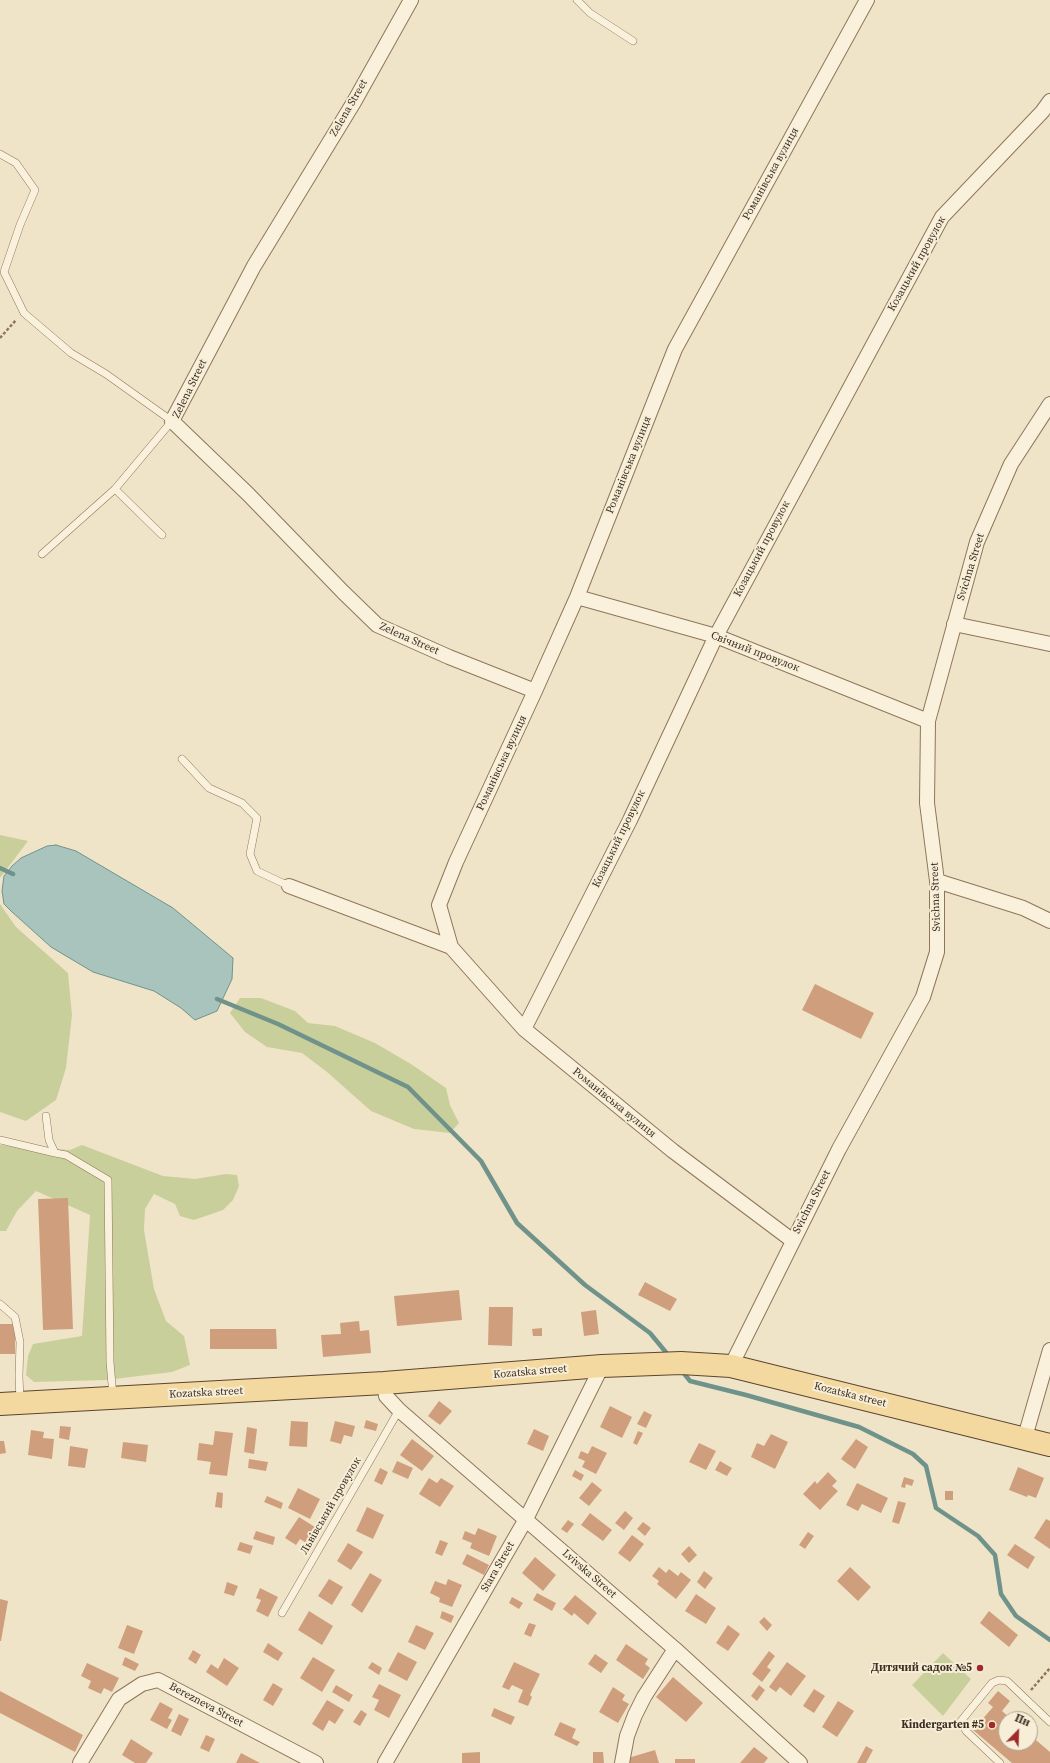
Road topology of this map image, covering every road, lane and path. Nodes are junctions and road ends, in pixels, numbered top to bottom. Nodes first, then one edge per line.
1 (410, 0) edge
2 (577, 0) edge
3 (867, 0) edge
4 (633, 41) dead end
5 (1050, 101) edge
6 (0, 154) edge
7 (24, 313) junction
8 (0, 338) edge
9 (1050, 404) edge
10 (172, 420) junction
11 (115, 490) junction
12 (162, 535) dead end
13 (42, 554) dead end
14 (577, 597) junction
15 (954, 624) junction
16 (716, 636) junction
17 (1050, 644) edge
18 (535, 691) junction
19 (928, 721) junction
20 (182, 759) dead end
21 (937, 881) junction
22 (290, 886) joint
23 (1050, 921) edge
24 (451, 947) junction
25 (524, 1029) junction
26 (46, 1116) dead end
27 (0, 1140) edge
28 (55, 1153) junction
29 (793, 1242) junction
30 (0, 1304) edge
31 (1050, 1350) edge
32 (602, 1366) junction
33 (731, 1366) junction
34 (384, 1383) junction
35 (114, 1398) junction
36 (10, 1404) edge
37 (399, 1410) junction
38 (1025, 1437) junction
39 (1050, 1445) edge
40 (526, 1519) junction
41 (282, 1613) dead end
42 (675, 1649) junction
43 (1050, 1668) edge
44 (1023, 1698) junction
45 (1050, 1722) edge
46 (80, 1763) edge
47 (316, 1763) edge
48 (385, 1763) edge
49 (622, 1763) edge
50 (800, 1763) edge
51 (1000, 1763) edge

1 - 10 street, Zelena Street
2 - 4 lane
3 - 14 street, Романівська вулиця
5 - 16 street, Козацький провулок
6 - 7 lane
7 - 8 path
7 - 10 lane
9 - 15 street, Svichna Street
10 - 11 lane
10 - 18 street, Zelena Street
11 - 12 lane
11 - 13 lane
14 - 16 street, Свічний провулок
14 - 18 street, Романівська вулиця
15 - 17 street
15 - 19 street, Svichna Street
16 - 19 street, Свічний провулок
16 - 25 street, Козацький провулок
18 - 24 street, Романівська вулиця
19 - 21 street, Svichna Street
20 - 22 lane
21 - 23 street
21 - 29 street, Svichna Street
22 - 24 street, Романівська вулиця
24 - 25 street, Романівська вулиця
25 - 29 street, Романівська вулиця
26 - 28 lane
27 - 28 lane
28 - 35 lane
29 - 33 street, Svichna Street
30 - 36 lane
31 - 38 street
32 - 33 main road, Kozatska street
32 - 34 main road, Kozatska street
32 - 40 street, Stara Street
33 - 38 main road, Kozatska street
34 - 35 main road, Kozatska street
34 - 37 street, Lvivska Street
35 - 36 main road, Kozatska street
37 - 40 street, Lvivska Street
37 - 41 lane, Львівський провулок
38 - 39 main road, Kozatska street
40 - 42 street, Lvivska Street
40 - 48 street, Stara Street
42 - 49 street
42 - 50 street, Lvivska Street
43 - 44 path
44 - 45 lane
44 - 51 lane
46 - 47 street, Berezneva Street

